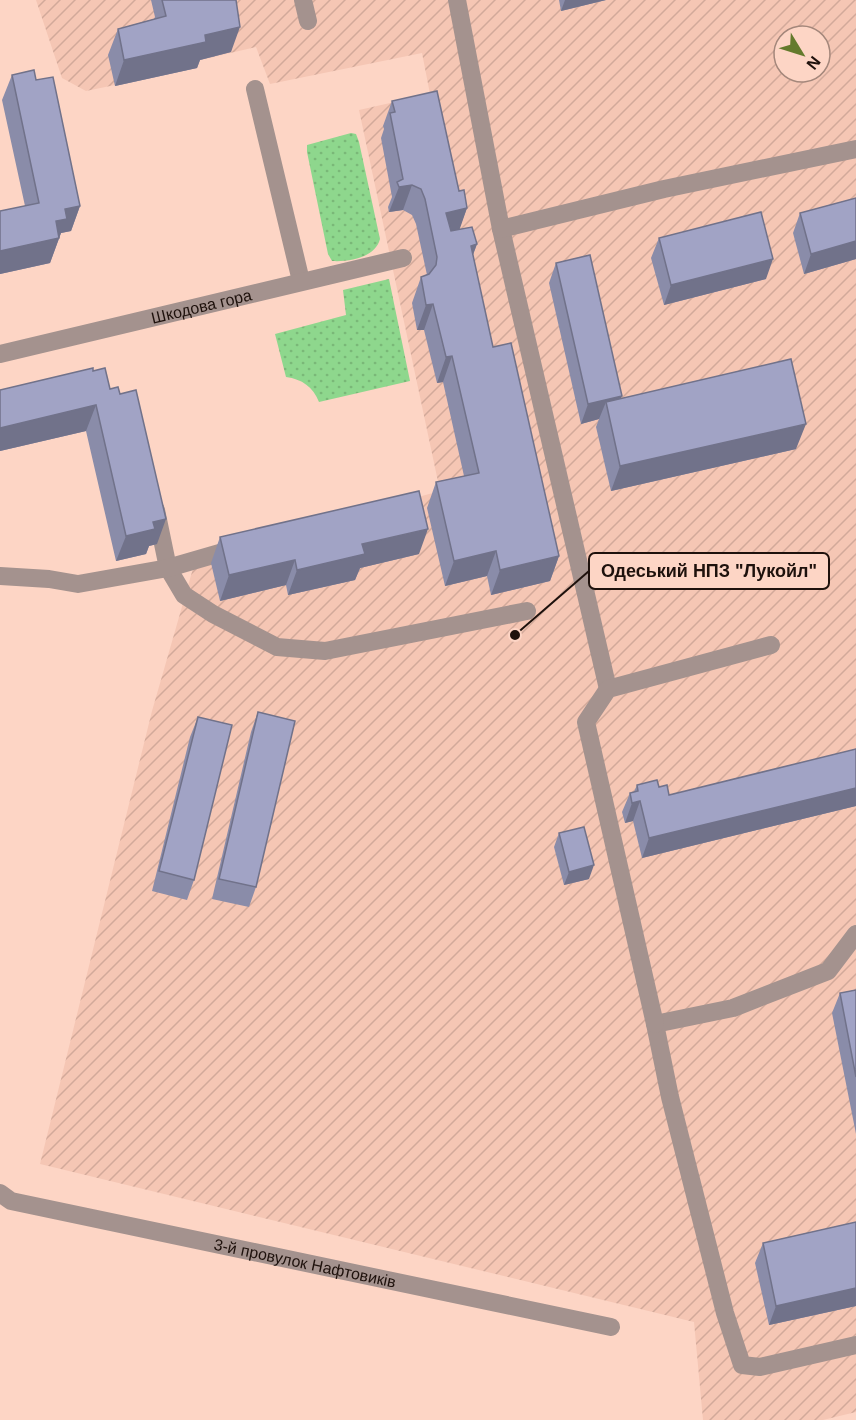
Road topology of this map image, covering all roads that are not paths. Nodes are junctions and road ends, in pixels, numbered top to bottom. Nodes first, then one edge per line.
1 (303, 0) edge
2 (457, 0) edge
3 (308, 21) dead end
4 (255, 89) dead end
5 (856, 149) edge
6 (501, 228) junction
7 (403, 258) dead end
8 (301, 281) junction
9 (0, 354) edge
10 (151, 488) edge
11 (258, 542) edge
12 (168, 568) junction
13 (0, 576) edge
14 (527, 611) dead end
15 (771, 645) dead end
16 (608, 688) junction
17 (856, 934) edge
18 (655, 1024) junction
19 (0, 1193) edge
20 (611, 1327) dead end
21 (856, 1345) edge

1 - 3 street
2 - 6 street
4 - 8 street
5 - 6 street
6 - 16 street
7 - 8 street, Шкодова гора
8 - 9 street, Шкодова гора
10 - 12 street
11 - 12 street
12 - 13 street
12 - 14 street
15 - 16 street
16 - 18 street
17 - 18 street
18 - 21 street
19 - 20 street, 3-й провулок Нафтовиків

